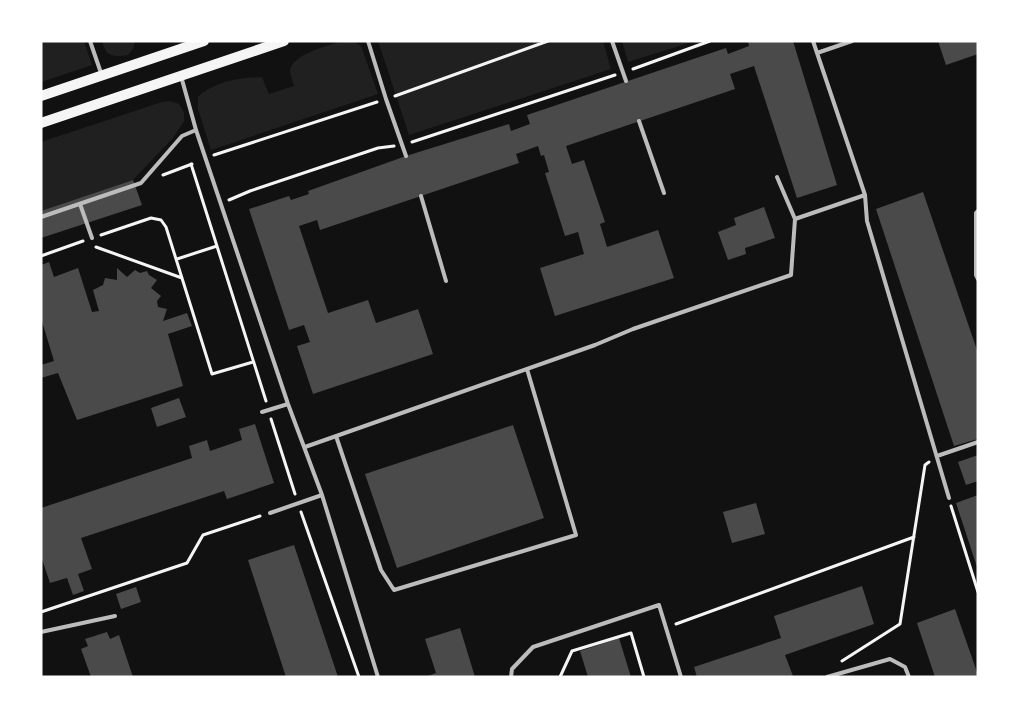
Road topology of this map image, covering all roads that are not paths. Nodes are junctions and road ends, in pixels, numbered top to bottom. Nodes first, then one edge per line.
1 (90, 41) edge
2 (204, 41) edge
3 (284, 41) edge
4 (368, 41) edge
5 (612, 41) edge
6 (813, 41) edge
7 (852, 41) edge
8 (817, 53) junction
9 (102, 76) junction
10 (180, 76) junction
11 (626, 81) dead end
12 (41, 96) edge
13 (639, 121) dead end
14 (41, 123) edge
15 (196, 130) junction
16 (406, 156) dead end
17 (777, 176) dead end
18 (664, 193) dead end
19 (865, 195) junction
20 (421, 196) dead end
21 (80, 204) junction
22 (978, 211) edge
23 (41, 217) edge
24 (794, 219) junction
25 (92, 238) dead end
26 (978, 280) edge
27 (446, 281) dead end
28 (527, 369) junction
29 (288, 404) junction
30 (262, 412) dead end
31 (336, 436) junction
32 (978, 442) edge
33 (305, 447) junction
34 (937, 456) junction
35 (322, 495) junction
36 (949, 498) road end
37 (270, 513) road end
38 (116, 616) dead end
39 (41, 632) edge
40 (378, 677) edge
41 (511, 677) edge
42 (681, 677) edge
43 (827, 677) edge
44 (909, 677) edge

1 - 9 lane
2 - 9 main road
3 - 10 main road
4 - 16 lane
5 - 11 lane
6 - 8 lane
7 - 8 lane
8 - 19 lane
9 - 12 main road
10 - 14 main road
10 - 15 lane
13 - 18 lane
15 - 21 lane
15 - 29 lane
17 - 24 lane
19 - 24 lane
19 - 34 lane
20 - 27 lane
21 - 23 lane
21 - 25 lane
22 - 26 lane
24 - 28 lane
28 - 31 lane
28 - 31 lane
29 - 30 lane
29 - 33 lane
31 - 33 lane
32 - 34 lane
33 - 35 lane
34 - 36 lane
35 - 37 lane
35 - 40 lane
38 - 39 lane
41 - 42 lane
43 - 44 lane

